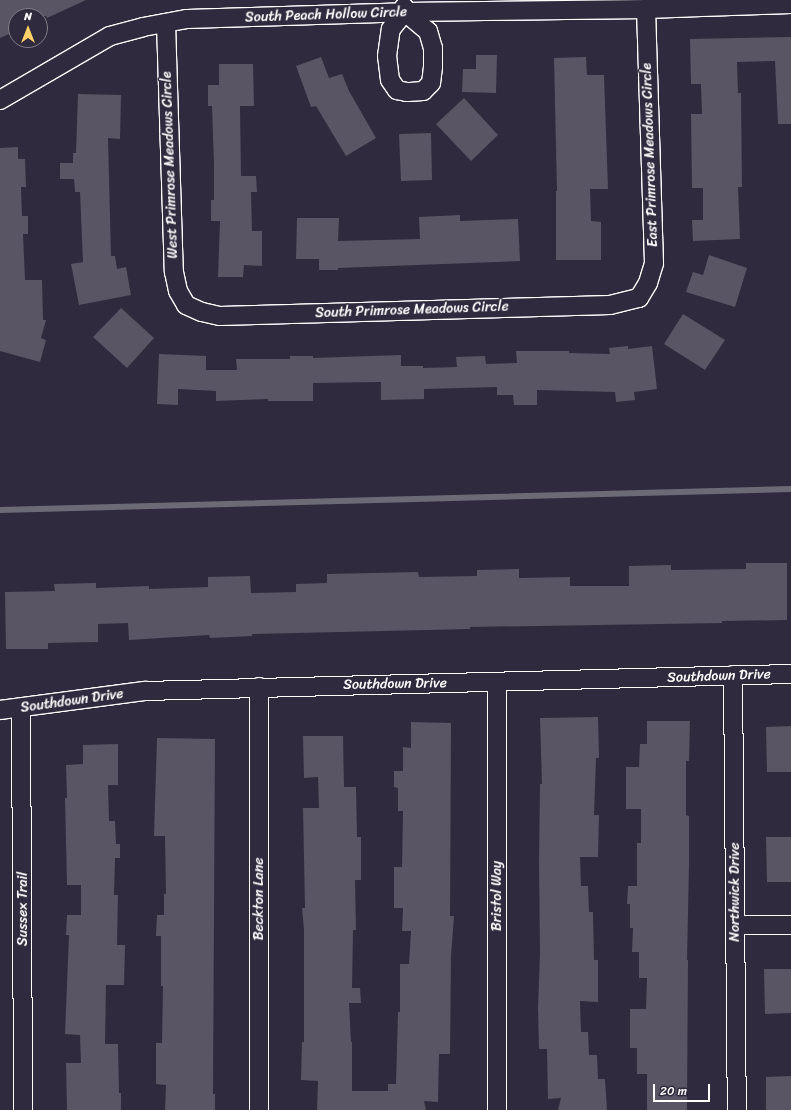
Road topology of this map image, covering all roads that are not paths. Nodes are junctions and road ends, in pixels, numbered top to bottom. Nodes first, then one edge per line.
1 (791, 4) edge
2 (404, 6) edge
3 (646, 9) junction
4 (166, 23) junction
5 (0, 100) edge
6 (639, 298) joint
7 (186, 305) joint
8 (791, 674) edge
9 (733, 675) junction
10 (497, 682) junction
11 (259, 687) junction
12 (21, 708) junction
13 (0, 710) edge
14 (735, 925) junction
15 (791, 925) edge
16 (23, 1110) edge
17 (259, 1110) edge
18 (497, 1110) edge
19 (737, 1110) edge

1 - 3 street, South Peach Hollow Circle
2 - 3 street, South Peach Hollow Circle
2 - 4 street, South Peach Hollow Circle
3 - 6 street, East Primrose Meadows Circle
4 - 5 street, South Peach Hollow Circle
4 - 7 street, West Primrose Meadows Circle
6 - 7 street, South Primrose Meadows Circle
8 - 9 street, Southdown Drive
9 - 10 street, Southdown Drive
9 - 14 street, Northwick Drive
10 - 11 street, Southdown Drive
10 - 18 street, Bristol Way
11 - 12 street, Southdown Drive
11 - 17 street, Beckton Lane
12 - 13 street, Southdown Drive
12 - 16 street, Sussex Trail
14 - 15 street
14 - 19 street, Northwick Drive

